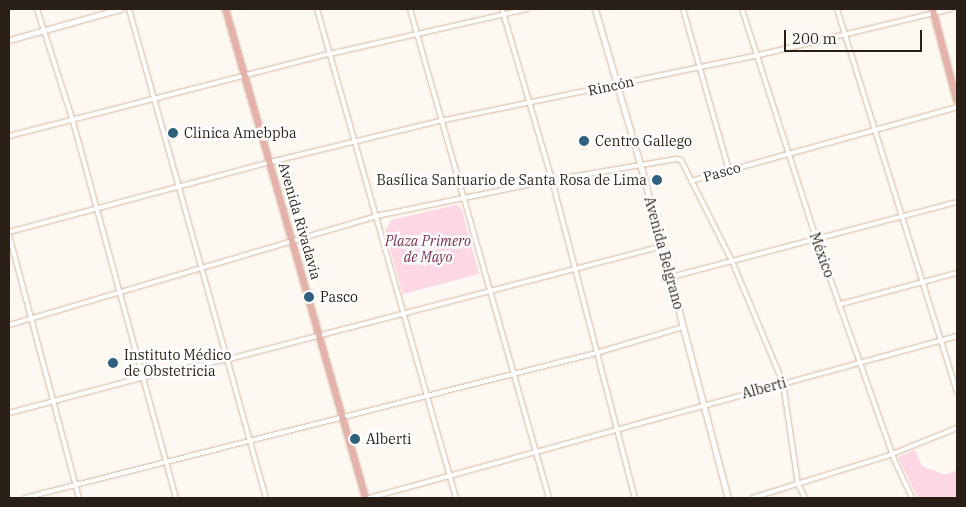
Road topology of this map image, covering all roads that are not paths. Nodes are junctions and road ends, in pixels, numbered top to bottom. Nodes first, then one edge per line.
1 (36, 9) edge
2 (120, 9) edge
3 (128, 9) edge
4 (226, 9) edge
5 (317, 9) edge
6 (410, 9) edge
7 (502, 9) edge
8 (527, 9) edge
9 (595, 9) edge
10 (683, 9) edge
11 (742, 9) edge
12 (837, 9) edge
13 (951, 9) edge
14 (934, 11) edge
15 (504, 14) junction
16 (43, 30) junction
17 (417, 34) junction
18 (845, 35) junction
19 (9, 40) edge
20 (329, 54) junction
21 (755, 56) junction
22 (701, 66) junction
23 (245, 75) junction
24 (617, 85) junction
25 (154, 97) junction
26 (957, 100) edge
27 (530, 102) junction
28 (957, 107) edge
29 (72, 118) junction
30 (440, 120) junction
31 (874, 130) junction
32 (9, 136) edge
33 (353, 141) junction
34 (787, 154) junction
35 (270, 162) junction
36 (641, 167) junction
37 (729, 170) junction
38 (552, 180) junction
39 (691, 182) junction
40 (180, 185) junction
41 (463, 197) junction
42 (957, 202) edge
43 (97, 207) junction
44 (375, 218) junction
45 (901, 218) junction
46 (9, 234) edge
47 (816, 239) junction
48 (292, 240) junction
49 (662, 246) junction
50 (732, 261) junction
51 (203, 267) junction
52 (574, 269) junction
53 (957, 273) edge
54 (671, 277) junction
55 (923, 282) junction
56 (490, 291) junction
57 (121, 292) junction
58 (841, 304) junction
59 (403, 315) junction
60 (30, 318) junction
61 (9, 325) edge
62 (683, 327) junction
63 (320, 334) junction
64 (957, 336) edge
65 (941, 340) junction
66 (596, 352) junction
67 (229, 359) junction
68 (861, 363) junction
69 (514, 373) junction
70 (144, 377) junction
71 (783, 383) junction
72 (957, 393) edge
73 (426, 396) junction
74 (52, 401) junction
75 (703, 405) junction
76 (9, 413) edge
77 (345, 416) junction
78 (616, 428) junction
79 (957, 428) edge
80 (252, 440) junction
81 (536, 450) junction
82 (893, 454) junction
83 (167, 460) junction
84 (450, 474) junction
85 (798, 484) junction
86 (75, 485) junction
87 (24, 498) edge
88 (79, 498) edge
89 (176, 498) edge
90 (266, 498) edge
91 (368, 498) edge
92 (456, 498) edge
93 (550, 498) edge
94 (635, 498) edge
95 (728, 498) edge
96 (752, 498) edge
97 (805, 498) edge
98 (912, 498) edge

1 - 16 street
2 - 16 street
3 - 25 street
4 - 23 main road, Avenida Rivadavia
5 - 20 street
6 - 17 street
7 - 15 street
8 - 15 street
9 - 24 main road, Avenida Belgrano
10 - 22 street
11 - 21 street, México
12 - 18 street
13 - 14 street, Rincón
14 - 18 street, Rincón
14 - 26 main road
15 - 17 street
15 - 27 street
16 - 19 street
16 - 29 street
17 - 20 street
17 - 30 street
18 - 21 street, Rincón
18 - 31 street
20 - 23 street
20 - 33 street
21 - 22 street, Rincón
21 - 34 street, México
22 - 24 street, Rincón
22 - 37 street
23 - 25 street
23 - 35 main road, Avenida Rivadavia
24 - 27 street, Rincón
24 - 36 main road, Avenida Belgrano
25 - 29 street
25 - 40 street
27 - 30 street, Rincón
27 - 38 street
28 - 31 street, Pasco
29 - 32 street
29 - 43 street
30 - 33 street, Rincón
30 - 41 street
31 - 34 street, Pasco
31 - 45 street
33 - 35 street, Rincón
33 - 44 street
34 - 37 street, Pasco
34 - 47 street, México
35 - 40 street, Rincón
35 - 48 main road, Avenida Rivadavia
36 - 38 street, Pasco
36 - 39 street, Pasco
36 - 49 main road, Avenida Belgrano
37 - 39 street, Pasco
38 - 41 street, Pasco
38 - 52 street
39 - 50 street
40 - 43 street, Rincón
40 - 51 street
41 - 44 street, Pasco
41 - 56 street
42 - 45 street
43 - 46 street, Rincón
43 - 57 street
44 - 48 street, Pasco
44 - 59 street
45 - 47 street
45 - 55 street
46 - 60 street
47 - 50 street
47 - 58 street, México
48 - 51 street, Pasco
48 - 63 main road, Avenida Rivadavia
49 - 52 street
49 - 54 main road, Avenida Belgrano
50 - 54 street
50 - 71 street
51 - 57 street, Pasco
51 - 67 street
52 - 56 street
52 - 66 street
53 - 55 street
54 - 62 main road, Avenida Belgrano
55 - 58 street
55 - 65 street
56 - 59 street
56 - 69 street
57 - 60 street, Pasco
57 - 70 street
58 - 68 street, México
59 - 63 street
59 - 73 street
60 - 61 street, Pasco
60 - 74 street
62 - 66 street
62 - 75 main road, Avenida Belgrano
63 - 67 street
63 - 77 main road, Avenida Rivadavia
64 - 65 street, Alberti
65 - 68 street, Alberti
65 - 72 street
66 - 69 street
66 - 78 street
67 - 70 street
67 - 80 street
68 - 71 street, Alberti
68 - 82 street, México
69 - 73 street
69 - 81 street
70 - 74 street
70 - 83 street
71 - 75 street, Alberti
71 - 85 street
73 - 77 street
73 - 84 street
74 - 76 street
74 - 86 street
75 - 78 street, Alberti
75 - 95 main road, Avenida Belgrano
77 - 80 street
77 - 91 main road, Avenida Rivadavia
78 - 81 street, Alberti
78 - 94 street
79 - 82 street
80 - 83 street
80 - 90 street
81 - 84 street, Alberti
81 - 93 street
82 - 85 street
82 - 98 street, México
83 - 86 street
83 - 89 street
84 - 91 street, Alberti
84 - 92 street
85 - 96 street
85 - 97 street
86 - 87 street
86 - 88 street

